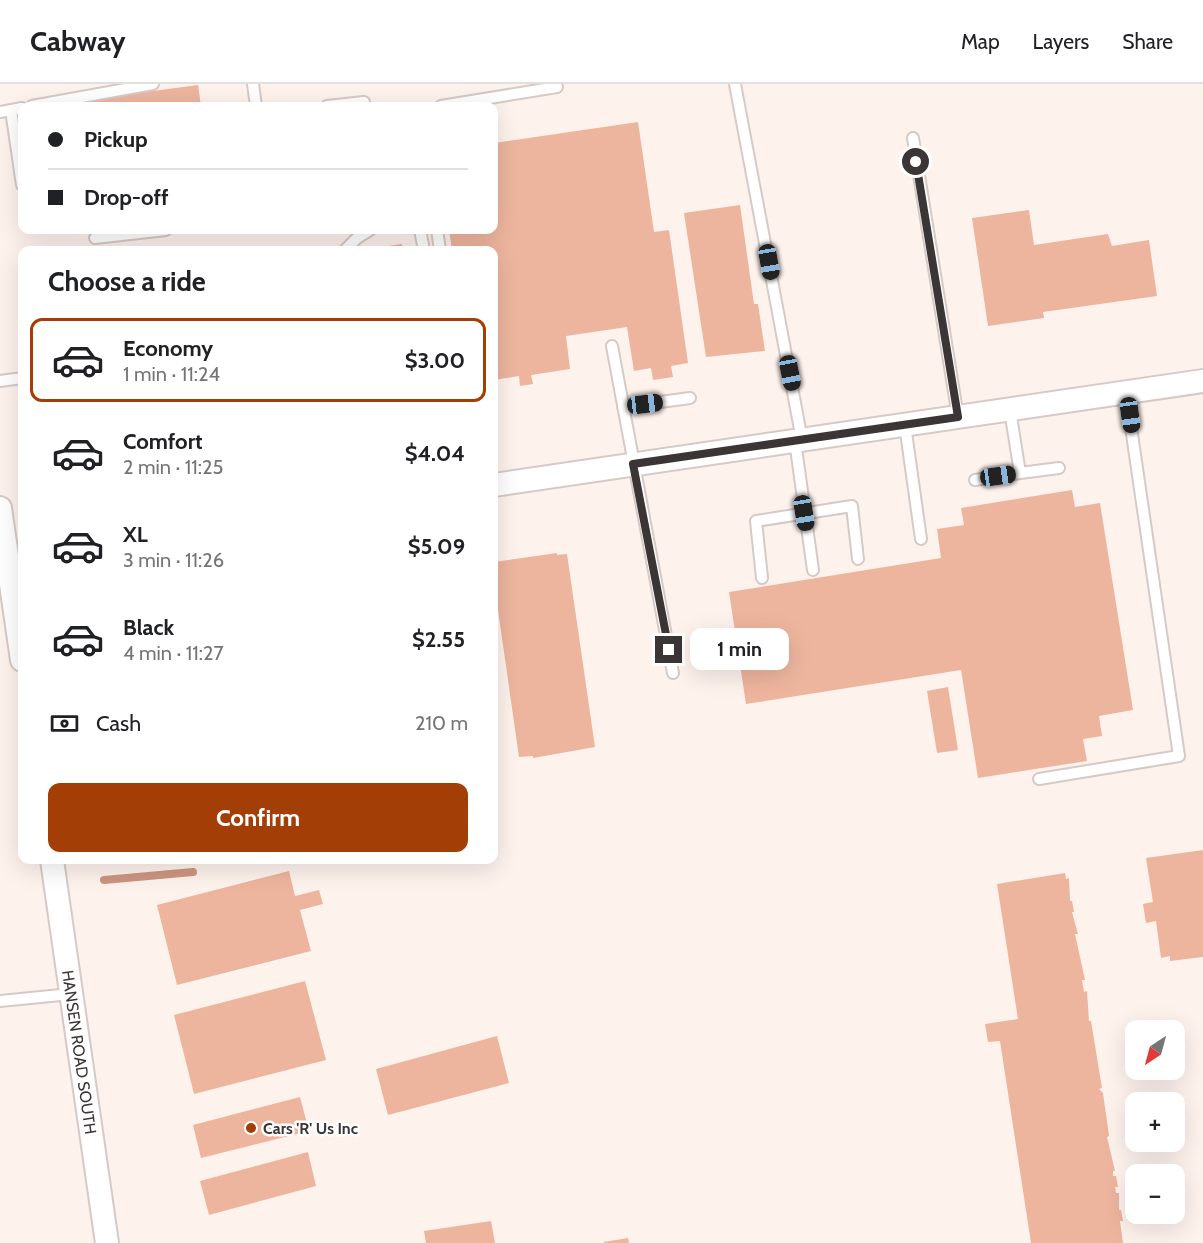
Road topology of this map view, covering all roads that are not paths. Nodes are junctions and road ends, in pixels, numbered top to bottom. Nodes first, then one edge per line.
1 (153, 84) edge
2 (253, 84) edge
3 (735, 84) edge
4 (557, 87) dead end
5 (54, 102) edge
6 (255, 102) edge
7 (465, 102) edge
8 (5, 111) edge
9 (913, 138) dead end
10 (18, 168) edge
11 (130, 234) edge
12 (365, 234) edge
13 (95, 238) dead end
14 (350, 246) edge
15 (612, 346) dead end
16 (18, 379) edge
17 (0, 381) edge
18 (1203, 381) edge
19 (1126, 393) junction
20 (690, 398) dead end
21 (623, 407) junction
22 (1010, 410) junction
23 (958, 417) junction
24 (905, 425) junction
25 (798, 440) junction
26 (633, 464) junction
27 (1059, 468) dead end
28 (1020, 473) junction
29 (975, 480) dead end
30 (498, 484) edge
31 (0, 508) edge
32 (804, 513) junction
33 (921, 539) dead end
34 (15, 556) edge
35 (858, 559) dead end
36 (813, 570) dead end
37 (762, 578) dead end
38 (18, 601) edge
39 (673, 673) dead end
40 (1039, 779) dead end
41 (53, 864) edge
42 (71, 994) junction
43 (0, 1001) edge
44 (107, 1243) edge

1 - 5 lane
2 - 6 lane
3 - 25 lane
4 - 7 lane
8 - 10 lane
9 - 23 lane
11 - 13 lane
12 - 14 lane
15 - 21 lane
16 - 17 lane
18 - 19 street
19 - 22 street
19 - 40 lane
20 - 21 lane
21 - 26 lane
22 - 23 street
22 - 28 lane
23 - 24 street
24 - 25 street
24 - 33 lane
25 - 26 street
25 - 32 lane
26 - 30 street
26 - 39 lane
27 - 28 lane
28 - 29 lane
31 - 34 street
32 - 35 lane
32 - 36 lane
32 - 37 lane
34 - 38 street
41 - 42 street, HANSEN ROAD SOUTH
42 - 43 lane
42 - 44 street, HANSEN ROAD SOUTH

